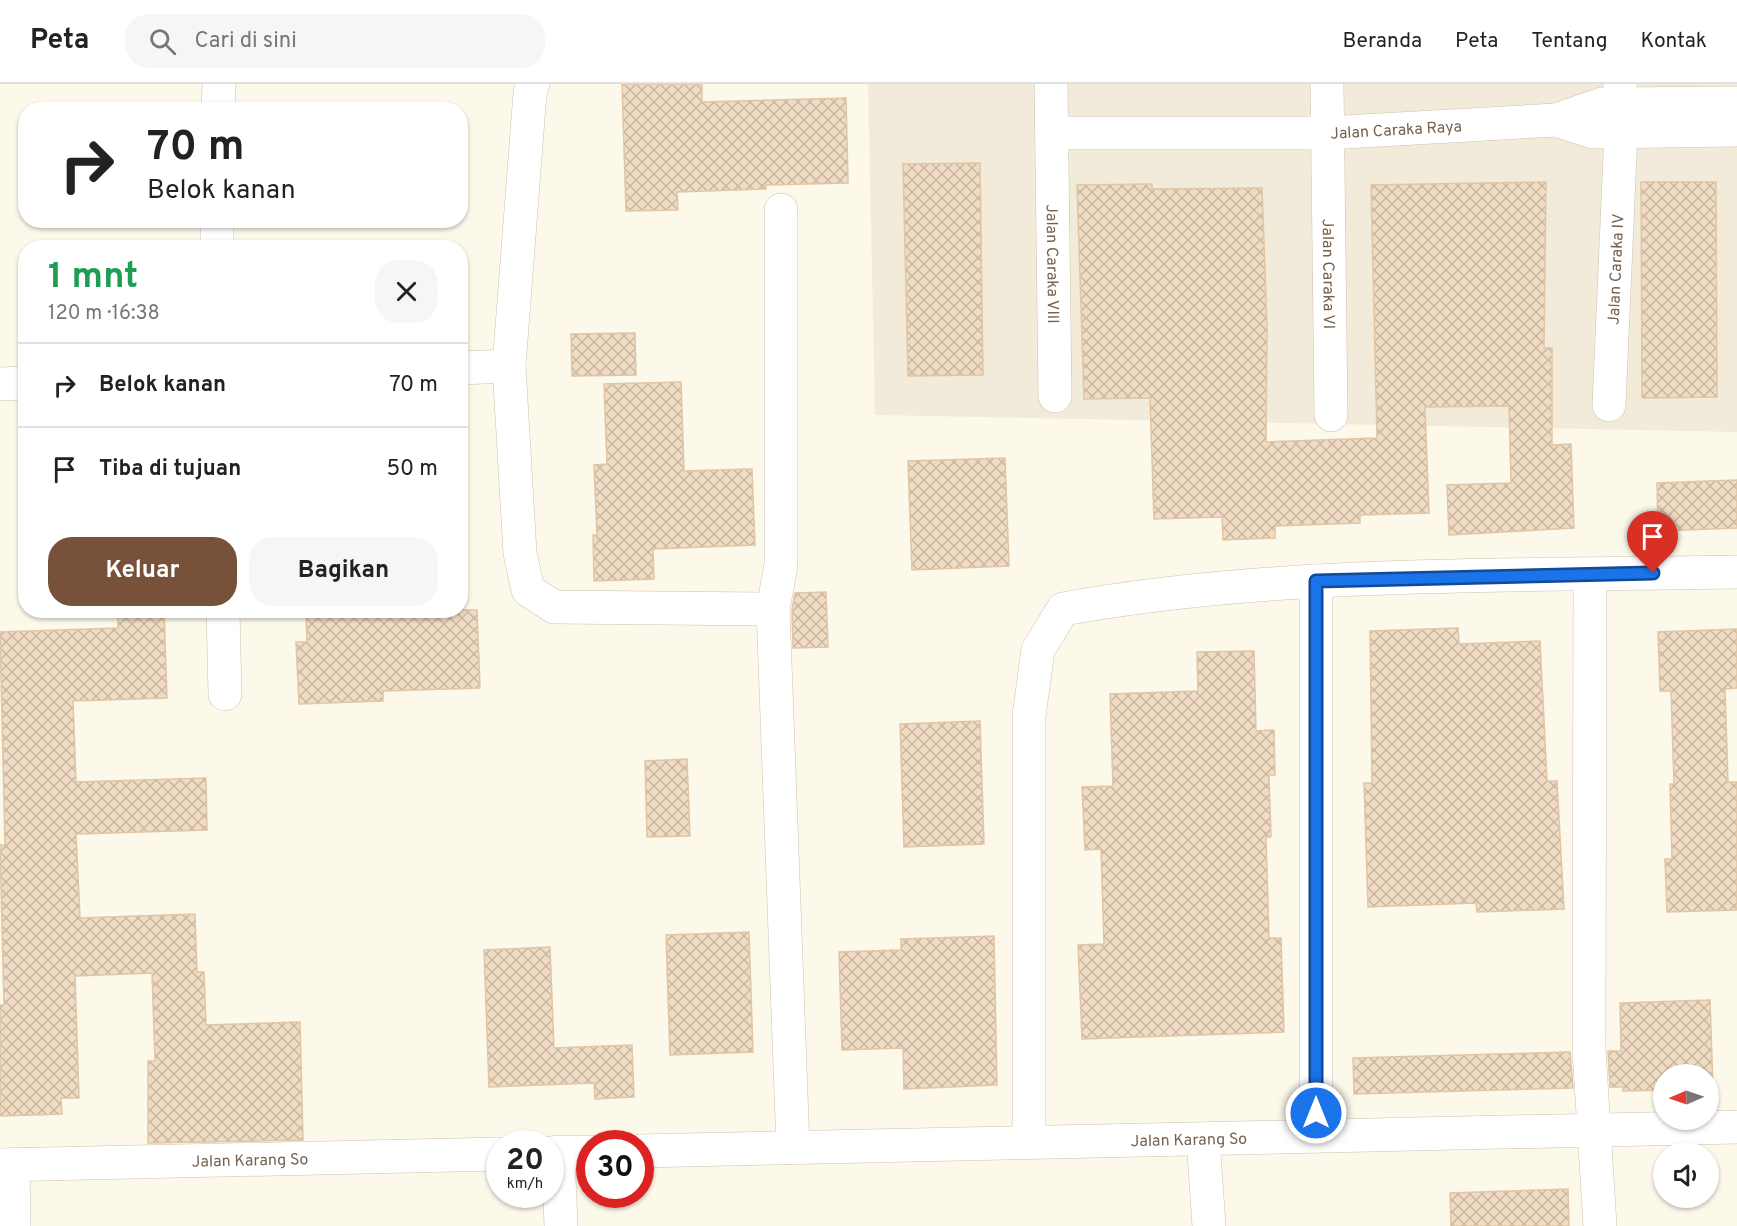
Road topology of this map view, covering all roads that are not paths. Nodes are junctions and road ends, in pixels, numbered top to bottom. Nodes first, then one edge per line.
1 (219, 84) edge
2 (533, 84) edge
3 (1051, 84) edge
4 (1326, 84) edge
5 (218, 102) edge
6 (1737, 103) edge
7 (1621, 107) edge
8 (1737, 130) edge
9 (1052, 133) junction
10 (1327, 133) junction
11 (781, 210) dead end
12 (509, 366) junction
13 (468, 368) edge
14 (18, 383) edge
15 (0, 384) edge
16 (1055, 396) dead end
17 (1609, 405) dead end
18 (1331, 415) dead end
19 (1737, 572) edge
20 (1590, 574) junction
21 (1316, 581) junction
22 (773, 609) junction
23 (223, 618) edge
24 (225, 694) dead end
25 (1737, 1127) edge
26 (1593, 1131) junction
27 (1316, 1136) junction
28 (1203, 1139) junction
29 (1029, 1142) junction
30 (793, 1147) junction
31 (654, 1151) edge
32 (566, 1152) edge
33 (486, 1154) edge
34 (7, 1164) edge
35 (14, 1226) edge
36 (561, 1226) edge
37 (1209, 1226) edge
38 (1600, 1226) edge

1 - 5 street
2 - 12 street
3 - 9 street, Jalan Caraka VIII
4 - 10 street, Jalan Caraka VI
6 - 7 street
7 - 8 street
7 - 10 street, Jalan Caraka Raya
7 - 17 street, Jalan Caraka IV
9 - 10 street, Jalan Caraka Raya
9 - 16 street, Jalan Caraka VIII
10 - 18 street, Jalan Caraka VI
11 - 22 street
12 - 13 street
12 - 22 street
14 - 15 street
19 - 20 street
20 - 21 street
20 - 26 street
21 - 27 street
21 - 29 street
22 - 30 street
23 - 24 street
25 - 26 street, Jalan Karang So
26 - 27 street, Jalan Karang So
26 - 38 street
27 - 28 street, Jalan Karang So
28 - 29 street, Jalan Karang So
28 - 37 street
29 - 30 street, Jalan Karang So
30 - 31 street, Jalan Karang So
32 - 36 street
33 - 34 street, Jalan Karang So
34 - 35 street

